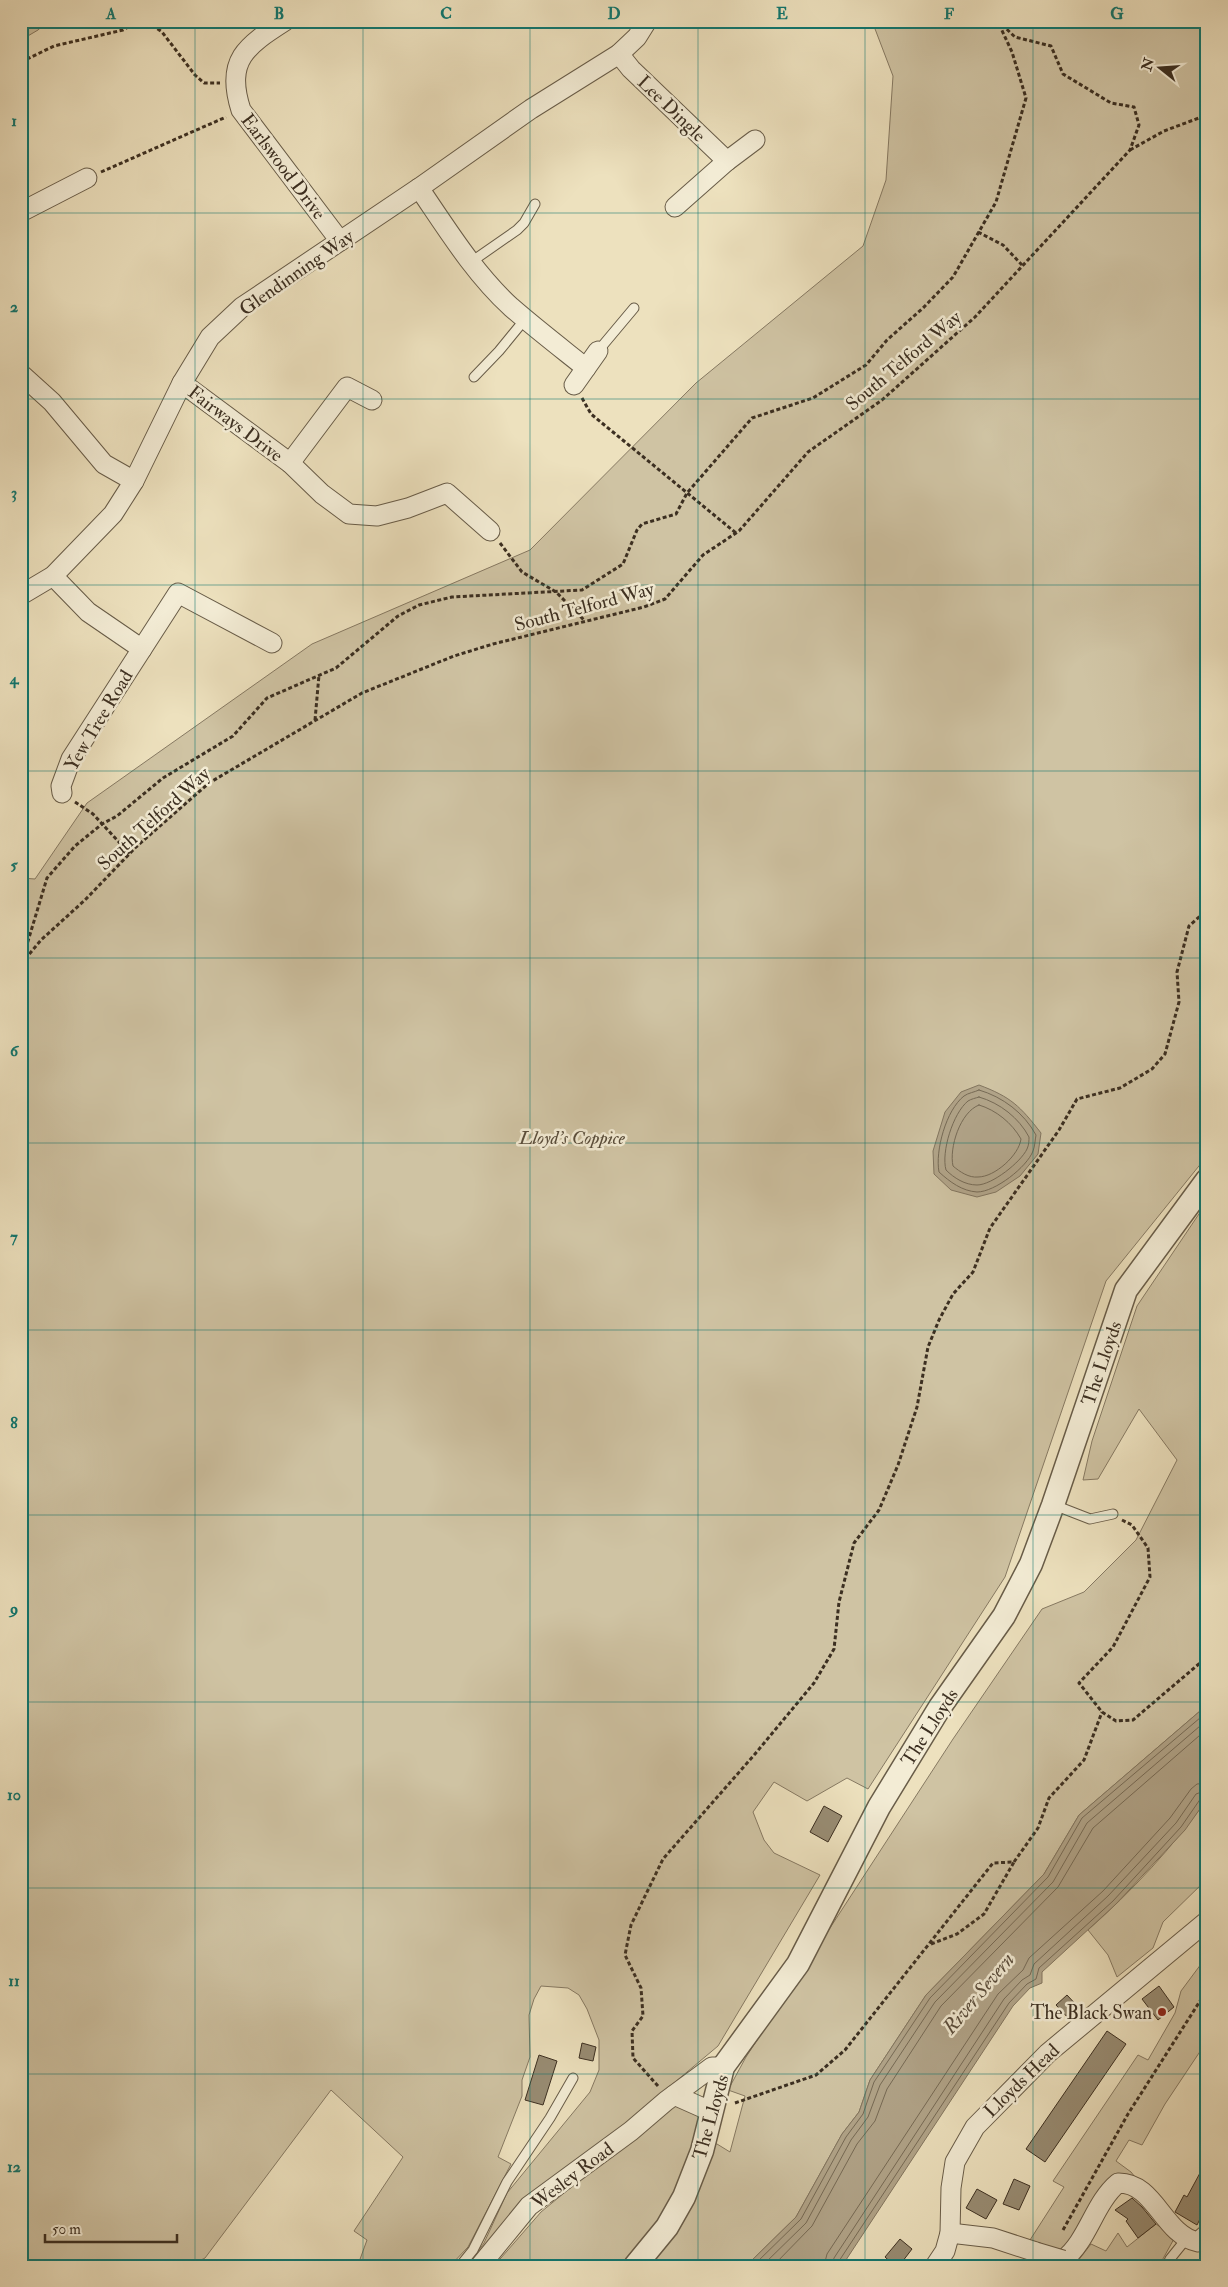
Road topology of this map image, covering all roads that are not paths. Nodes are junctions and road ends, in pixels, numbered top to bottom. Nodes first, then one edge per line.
1 (285, 21) edge
2 (647, 21) edge
3 (619, 54) junction
4 (755, 140) dead end
5 (727, 161) junction
6 (87, 178) road end
7 (419, 188) junction
8 (535, 204) dead end
9 (675, 207) dead end
10 (21, 212) edge
11 (340, 241) junction
12 (471, 262) junction
13 (634, 308) dead end
14 (526, 318) junction
15 (598, 352) joint
16 (586, 368) junction
17 (21, 374) edge
18 (474, 377) dead end
19 (182, 383) junction
20 (574, 385) road end
21 (372, 400) dead end
22 (290, 463) junction
23 (134, 481) junction
24 (490, 531) road end
25 (53, 576) junction
26 (21, 595) edge
27 (272, 643) dead end
28 (142, 648) junction
29 (62, 793) road end
30 (1207, 1180) edge
31 (1054, 1505) junction
32 (1113, 1514) road end
33 (1207, 1922) edge
34 (723, 2067) junction
35 (573, 2078) dead end
36 (670, 2098) junction
37 (710, 2111) junction
38 (950, 2233) junction
39 (1207, 2234) edge
40 (1187, 2238) junction
41 (460, 2266) edge
42 (480, 2266) edge
43 (635, 2266) edge
44 (935, 2266) edge
45 (1167, 2266) edge

1 - 11 street, Earlswood Drive
2 - 3 street, Glendinning Way
3 - 5 street, Lee Dingle
3 - 7 street, Glendinning Way
4 - 5 street
5 - 9 street
6 - 10 street
7 - 11 street, Glendinning Way
7 - 12 street
8 - 12 lane
11 - 19 street, Glendinning Way
12 - 14 street
13 - 15 lane
14 - 16 street
14 - 18 lane
15 - 16 street
16 - 20 street
17 - 23 street
19 - 22 street, Fairways Drive
19 - 23 street, Glendinning Way
21 - 22 street, Fairways Drive
22 - 24 street, Fairways Drive
23 - 25 street, Glendinning Way
25 - 26 street, Glendinning Way
25 - 28 street, Yew Tree Road
27 - 28 street, Yew Tree Road
28 - 29 street, Yew Tree Road
30 - 31 street, The Lloyds
31 - 32 lane
31 - 34 street, The Lloyds
33 - 38 street, Lloyds Head
34 - 36 street, Wesley Road
34 - 37 street, The Lloyds
35 - 41 lane
36 - 37 street
36 - 42 street, Wesley Road
37 - 43 street, The Lloyds
38 - 40 street, bridge
38 - 44 street, Lloyds Head
39 - 40 street
40 - 45 lane

